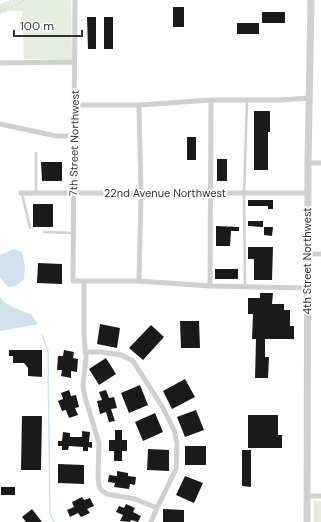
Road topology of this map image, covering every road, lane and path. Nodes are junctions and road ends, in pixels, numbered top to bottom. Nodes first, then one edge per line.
1 (24, 0) edge
2 (311, 0) edge
3 (75, 2) edge
4 (0, 11) edge
5 (74, 62) junction
6 (0, 63) edge
7 (309, 98) junction
8 (211, 100) junction
9 (247, 100) junction
10 (75, 105) junction
11 (140, 105) junction
12 (0, 124) edge
13 (74, 136) junction
14 (36, 153) dead end
15 (308, 163) junction
16 (321, 163) edge
17 (74, 192) junction
18 (21, 193) joint
19 (36, 193) junction
20 (308, 193) junction
21 (140, 194) junction
22 (211, 194) junction
23 (244, 194) junction
24 (30, 228) dead end
25 (44, 232) dead end
26 (73, 233) junction
27 (307, 254) junction
28 (321, 254) edge
29 (84, 281) junction
30 (139, 281) junction
31 (210, 286) junction
32 (245, 287) junction
33 (307, 288) junction
34 (85, 352) junction
35 (307, 496) junction
36 (321, 496) edge
37 (156, 508) junction
38 (151, 522) edge
39 (307, 522) edge

1 - 4 path
2 - 7 street, 4th Street Northwest
3 - 5 street, 7th Street Northwest
5 - 6 street
5 - 10 street, 7th Street Northwest
7 - 9 street
7 - 15 street, 4th Street Northwest
8 - 9 street
8 - 11 street
8 - 22 street
9 - 23 lane
10 - 11 street
10 - 13 street, 7th Street Northwest
11 - 21 street
12 - 13 street
13 - 17 street, 7th Street Northwest
14 - 19 lane
15 - 16 street
15 - 20 street, 4th Street Northwest
17 - 19 street, 22nd Avenue Northwest
17 - 21 street, 22nd Avenue Northwest
17 - 26 street, 7th Street Northwest
18 - 19 street, 22nd Avenue Northwest
18 - 24 lane
20 - 23 street, 22nd Avenue Northwest
20 - 27 street, 4th Street Northwest
21 - 22 street, 22nd Avenue Northwest
21 - 30 street
22 - 23 street, 22nd Avenue Northwest
22 - 31 street
23 - 32 lane
25 - 26 lane
26 - 29 street, 7th Street Northwest
27 - 28 street
27 - 33 street, 4th Street Northwest
29 - 30 street
29 - 34 street
30 - 31 street
31 - 32 street
32 - 33 street
33 - 35 street, 4th Street Northwest
34 - 37 street
34 - 37 street
35 - 36 street
35 - 39 street, 4th Street Northwest
37 - 38 street

